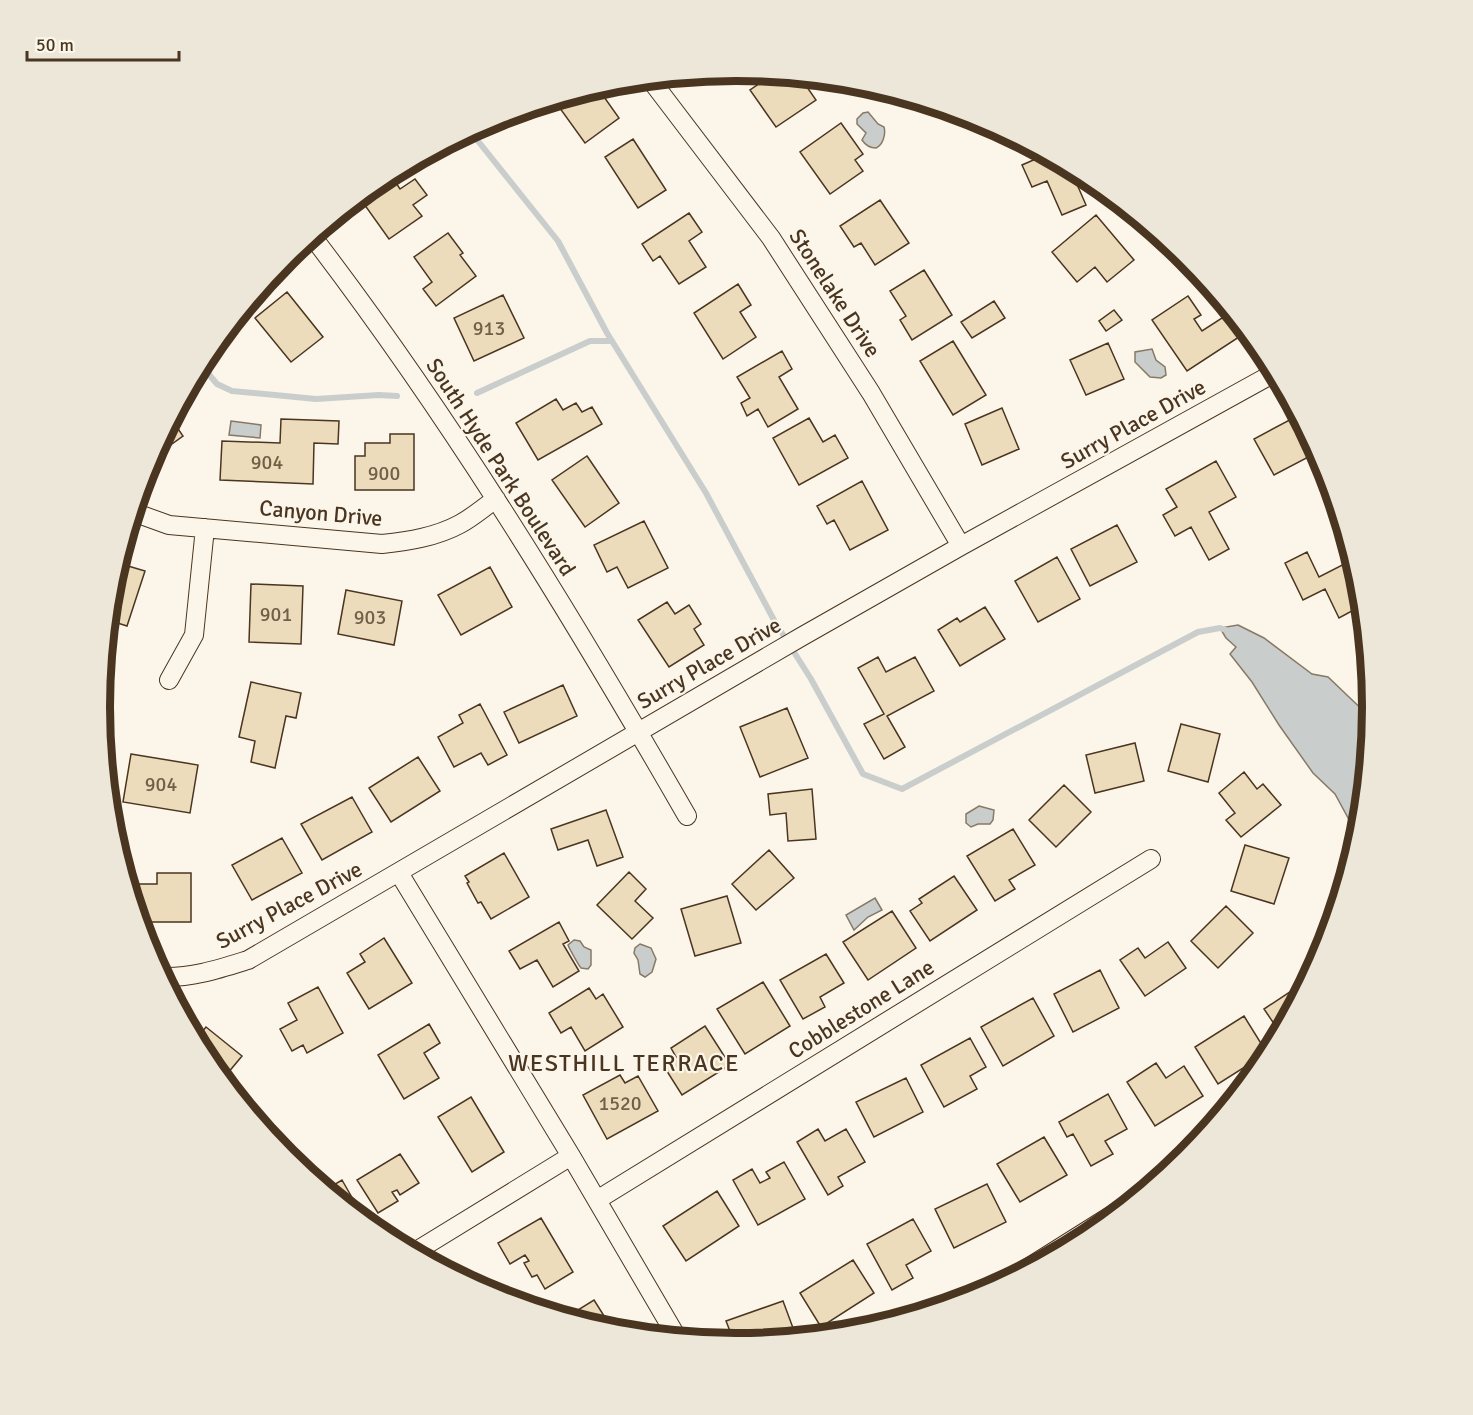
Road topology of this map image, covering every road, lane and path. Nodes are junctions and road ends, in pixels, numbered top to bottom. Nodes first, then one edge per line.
1 (655, 86) edge
2 (316, 242) edge
3 (1268, 376) edge
4 (496, 500) junction
5 (140, 515) edge
6 (205, 528) junction
7 (961, 546) junction
8 (169, 680) dead end
9 (639, 732) junction
10 (687, 816) dead end
11 (1151, 860) dead end
12 (399, 873) junction
13 (172, 977) edge
14 (571, 1156) junction
15 (597, 1200) junction
16 (420, 1248) edge
17 (673, 1331) edge

1 - 7 street, Stonelake Drive
2 - 4 street, South Hyde Park Boulevard
3 - 7 street, Surry Place Drive
4 - 6 street, Canyon Drive
4 - 9 street, South Hyde Park Boulevard
5 - 6 street, Canyon Drive
6 - 8 street
7 - 9 street, Surry Place Drive
9 - 10 street, South Hyde Park Boulevard
9 - 12 street, Surry Place Drive
11 - 15 street, Cobblestone Lane
12 - 13 street, Surry Place Drive
12 - 14 street
14 - 15 street
14 - 16 street
15 - 17 street

